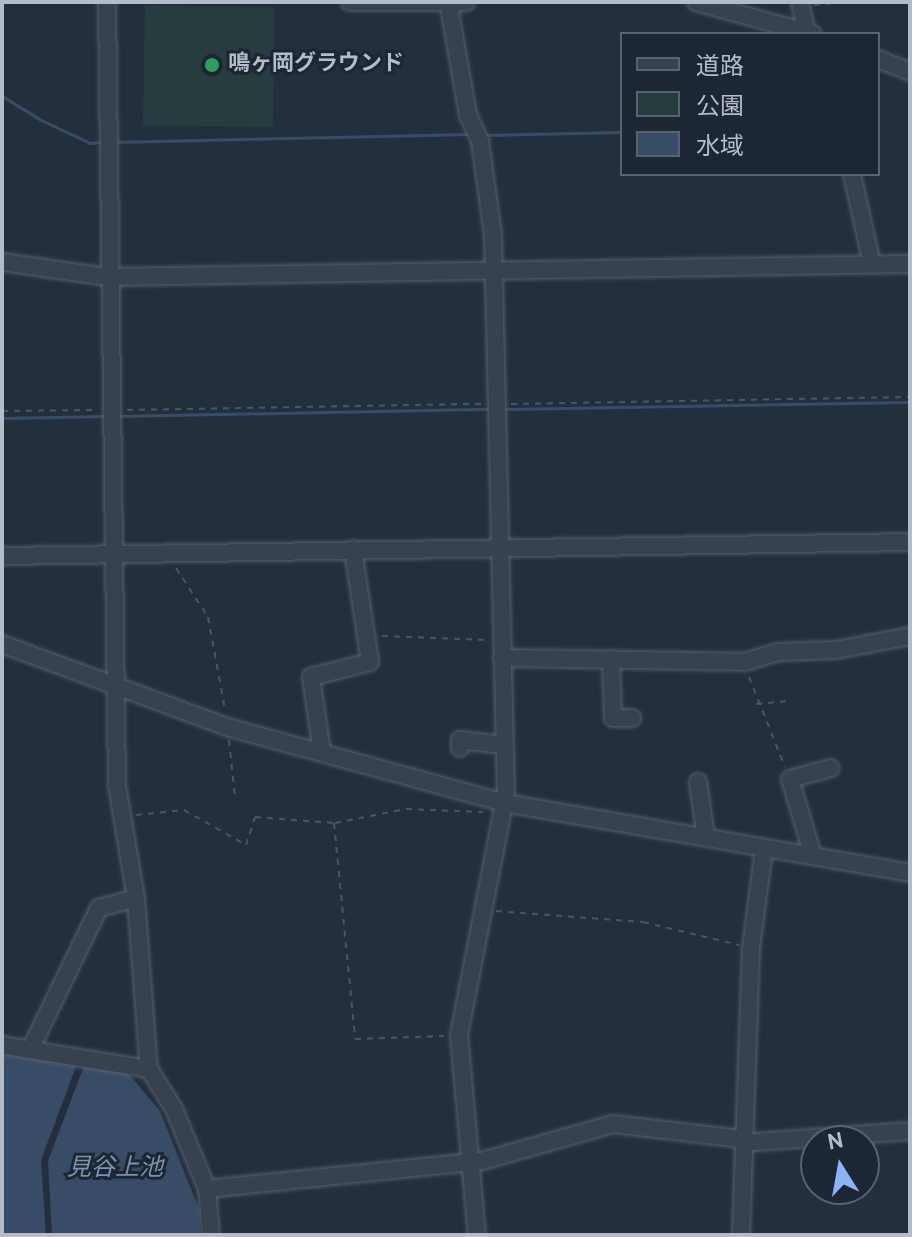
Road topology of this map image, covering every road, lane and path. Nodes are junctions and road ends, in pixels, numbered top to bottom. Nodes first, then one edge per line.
1 (107, 2) edge
2 (350, 2) edge
3 (466, 2) edge
4 (696, 2) edge
5 (844, 2) edge
6 (454, 3) edge
7 (800, 4) edge
8 (805, 32) edge
9 (809, 32) edge
10 (880, 60) edge
11 (910, 72) edge
12 (852, 176) edge
13 (2, 262) edge
14 (872, 264) junction
15 (910, 264) edge
16 (496, 271) junction
17 (108, 277) junction
18 (910, 397) edge
19 (498, 404) junction
20 (110, 410) junction
21 (2, 411) edge
22 (910, 542) edge
23 (353, 549) junction
24 (501, 549) junction
25 (114, 553) junction
26 (174, 555) junction
27 (2, 556) edge
28 (364, 636) junction
29 (910, 636) edge
30 (2, 644) edge
31 (502, 649) junction
32 (611, 659) junction
33 (745, 662) junction
34 (114, 685) junction
35 (790, 701) dead end
36 (756, 704) junction
37 (632, 718) dead end
38 (227, 727) junction
39 (504, 745) junction
40 (460, 748) dead end
41 (322, 752) junction
42 (831, 768) dead end
43 (790, 779) junction
44 (698, 782) dead end
45 (235, 798) dead end
46 (504, 809) junction
47 (123, 817) junction
48 (334, 823) junction
49 (706, 837) junction
50 (764, 849) junction
51 (813, 856) junction
52 (910, 873) edge
53 (136, 898) junction
54 (485, 910) junction
55 (751, 948) junction
56 (459, 1035) junction
57 (2, 1045) edge
58 (30, 1050) junction
59 (149, 1069) junction
60 (910, 1131) edge
61 (742, 1141) junction
62 (470, 1163) junction
63 (207, 1189) junction
64 (211, 1235) edge
65 (477, 1235) edge
66 (741, 1235) edge

1 - 17 street
2 - 6 street
3 - 6 street
4 - 8 street
5 - 7 path
6 - 16 street
7 - 9 street
10 - 11 street
12 - 14 street
13 - 17 street
14 - 15 street
14 - 16 street
16 - 17 street
16 - 19 street
17 - 20 street
18 - 19 path
19 - 20 path
19 - 24 street
20 - 21 path
20 - 25 street
22 - 24 street
23 - 24 street
23 - 26 street
23 - 28 street
24 - 31 street
25 - 26 street
25 - 27 street
25 - 34 street
26 - 38 path
28 - 31 path
28 - 41 street
29 - 33 street
30 - 34 street
31 - 32 street
31 - 39 street
32 - 33 street
32 - 37 street
33 - 36 path
34 - 38 street
34 - 47 street
35 - 36 path
36 - 43 path
38 - 41 street
38 - 45 path
39 - 40 street
39 - 46 street
41 - 46 street
42 - 43 street
43 - 51 street
44 - 49 street
46 - 48 path
46 - 49 street
46 - 54 street
47 - 48 path
47 - 53 street
48 - 56 path
49 - 50 street
50 - 51 street
50 - 55 street
51 - 52 street
53 - 58 street
53 - 59 street
54 - 55 path
54 - 56 street
55 - 61 street
56 - 62 street
57 - 58 street
58 - 59 street
59 - 63 street
60 - 61 street
61 - 62 street
61 - 66 street
62 - 63 street
62 - 65 street
63 - 64 street

